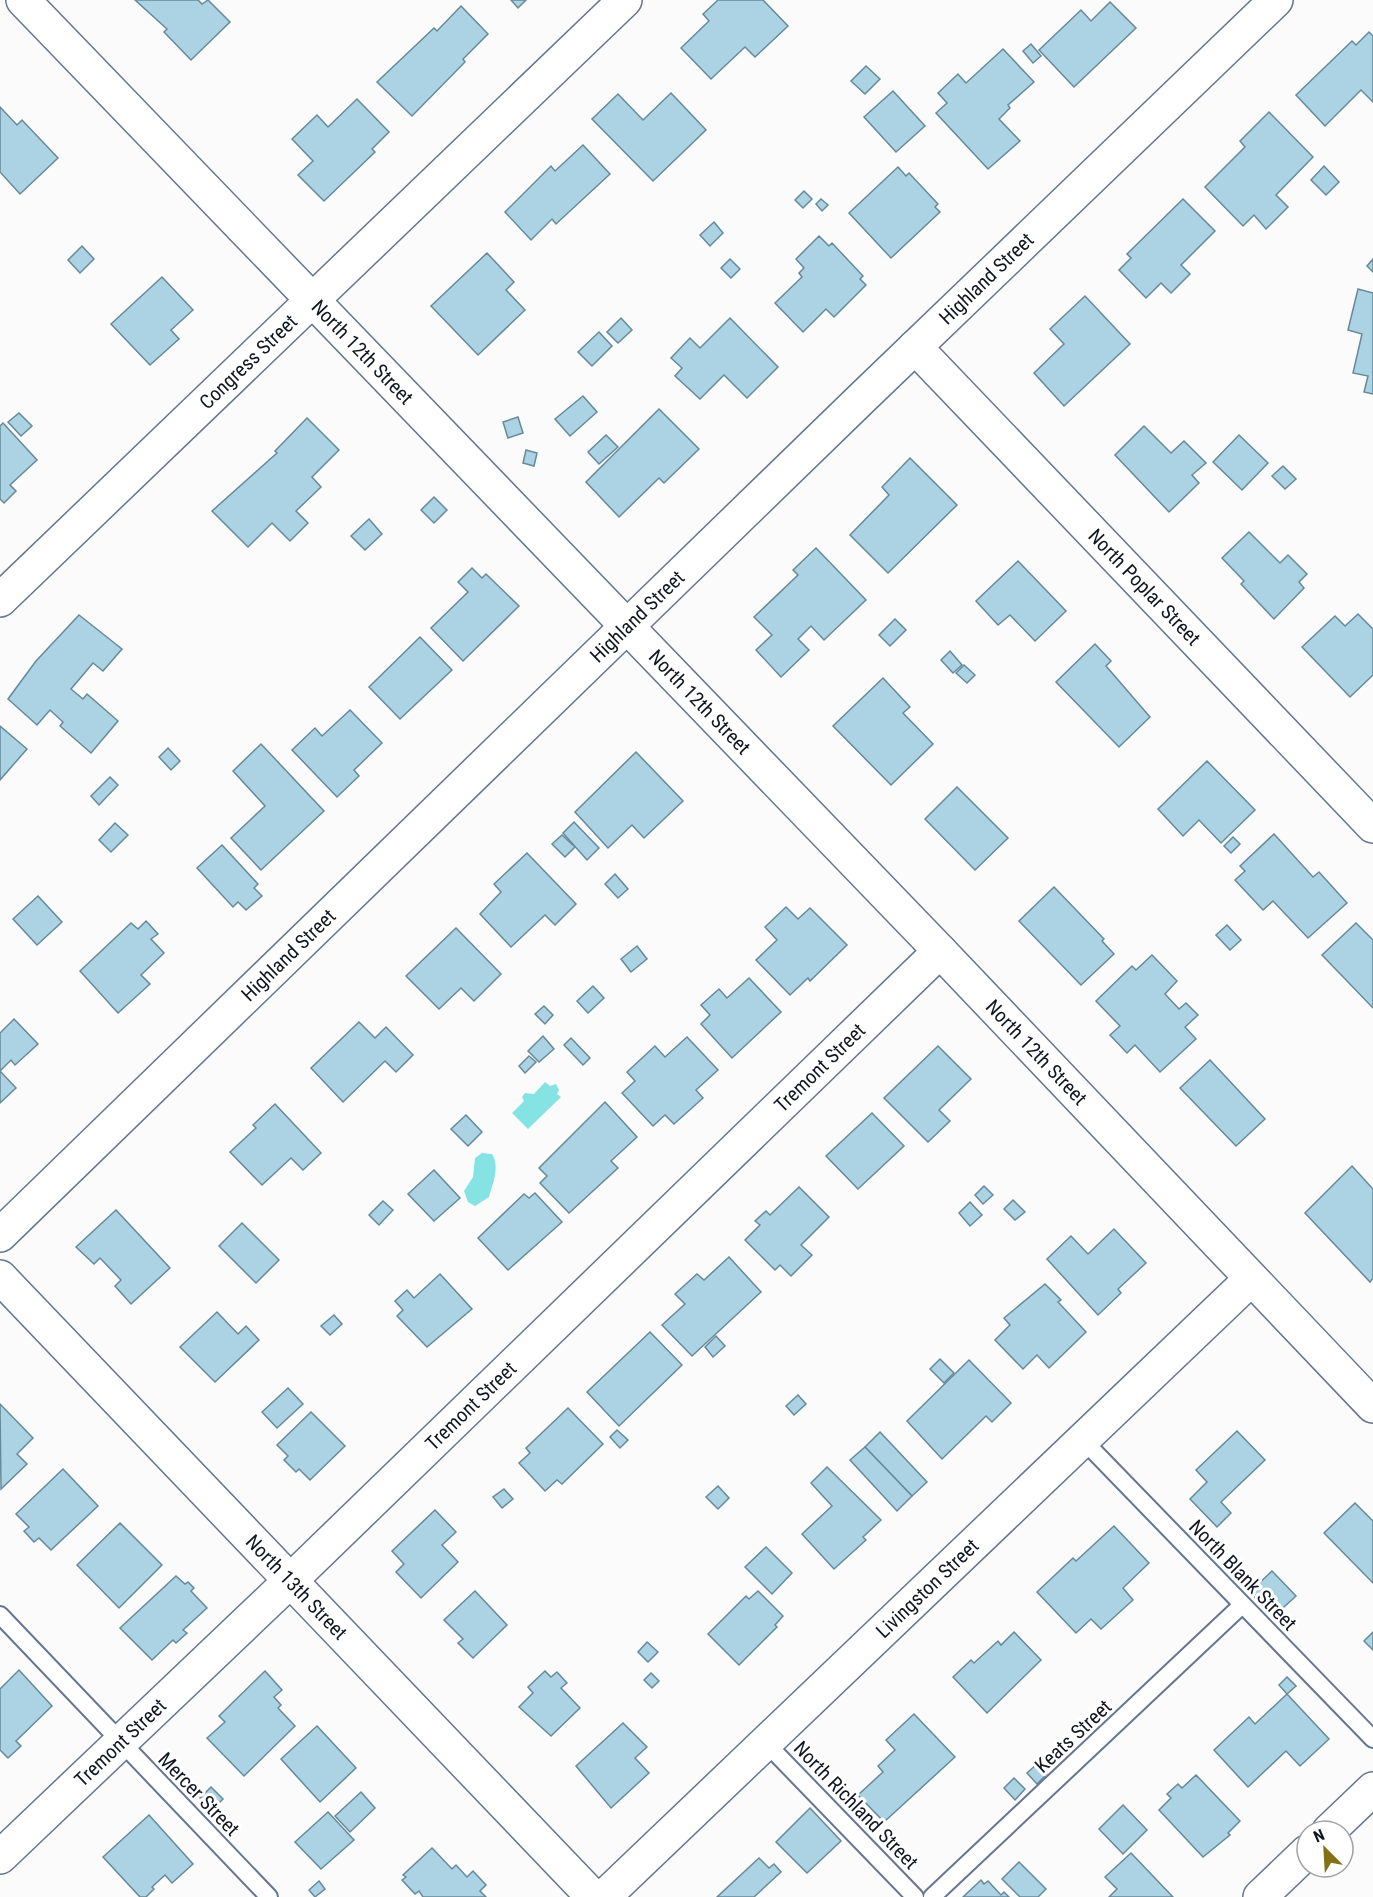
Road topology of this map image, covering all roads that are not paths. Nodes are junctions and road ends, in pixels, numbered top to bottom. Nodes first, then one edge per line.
1 (23, 0) edge
2 (625, 0) edge
3 (1276, 0) edge
4 (312, 300) junction
5 (915, 347) junction
6 (0, 600) edge
7 (627, 628) junction
8 (1373, 826) edge
9 (940, 951) junction
10 (0, 1234) edge
11 (0, 1277) edge
12 (1251, 1279) junction
13 (1373, 1406) edge
14 (1083, 1440) junction
15 (290, 1581) junction
16 (1242, 1605) junction
17 (0, 1615) edge
18 (1373, 1738) edge
19 (121, 1742) junction
20 (766, 1743) junction
21 (1373, 1789) edge
22 (1342, 1819) edge
23 (0, 1857) edge
24 (1295, 1863) edge
25 (269, 1897) edge
26 (593, 1897) edge
27 (604, 1897) edge
28 (915, 1897) edge
29 (932, 1897) edge
30 (1260, 1897) edge

1 - 4 street, North 12th Street
2 - 4 street, Congress Street
3 - 5 street, Highland Street
4 - 6 street, Congress Street
4 - 7 street, North 12th Street
5 - 7 street, Highland Street
5 - 8 street, North Poplar Street
7 - 9 street, North 12th Street
7 - 10 street, Highland Street
9 - 12 street, North 12th Street
9 - 15 street, Tremont Street
11 - 15 street, North 13th Street
12 - 13 street, North 12th Street
12 - 14 street, Livingston Street
14 - 16 lane, North Blank Street
14 - 20 street, Livingston Street
15 - 19 street, Tremont Street
15 - 26 street, North 13th Street
16 - 18 lane, North Blank Street
16 - 29 lane, Keats Street
17 - 19 lane, Mercer Street
19 - 23 street, Tremont Street
19 - 25 lane, Mercer Street
20 - 27 street, Livingston Street
20 - 28 lane, North Richland Street
21 - 22 street
24 - 30 street

